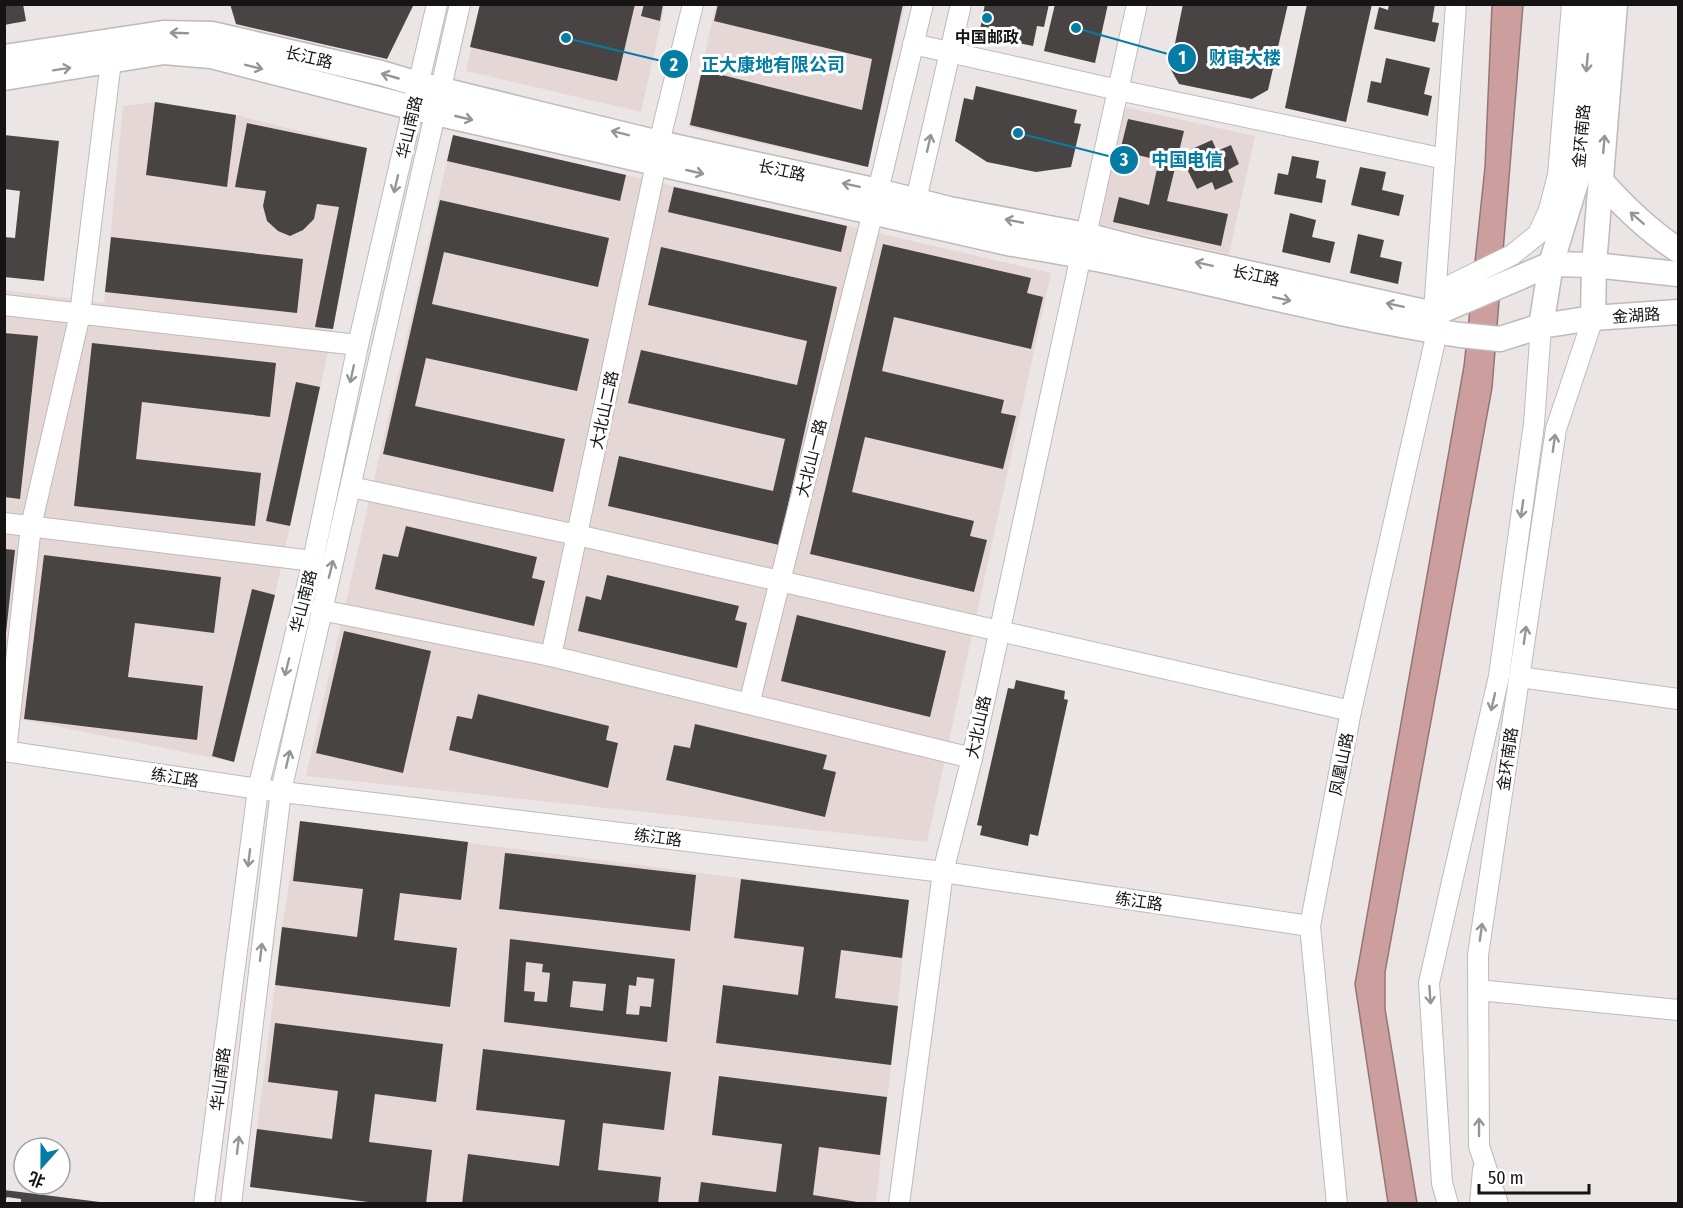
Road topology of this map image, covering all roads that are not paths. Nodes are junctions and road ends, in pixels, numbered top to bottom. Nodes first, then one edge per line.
1 (437, 4) edge
2 (460, 4) edge
3 (693, 4) edge
4 (923, 4) edge
5 (961, 4) edge
6 (1137, 4) edge
7 (1456, 4) edge
8 (1572, 4) edge
9 (1592, 4) edge
10 (1616, 4) edge
11 (913, 44) junction
12 (950, 52) junction
13 (4, 57) edge
14 (111, 61) junction
15 (4, 78) edge
16 (1118, 90) junction
17 (427, 98) junction
18 (657, 153) junction
19 (1445, 159) junction
20 (1601, 181) junction
21 (916, 201) junction
22 (876, 202) junction
23 (1084, 245) junction
24 (1678, 250) edge
25 (1593, 265) junction
26 (1678, 274) edge
27 (1461, 291) junction
28 (1546, 296) junction
29 (4, 305) edge
30 (1678, 312) edge
31 (80, 314) junction
32 (1593, 318) junction
33 (1443, 327) junction
34 (358, 345) junction
35 (351, 487) junction
36 (4, 523) edge
37 (31, 526) junction
38 (577, 535) junction
39 (313, 561) junction
40 (780, 583) junction
41 (321, 610) junction
42 (999, 632) junction
43 (551, 656) junction
44 (1519, 677) junction
45 (1678, 699) edge
46 (749, 704) junction
47 (1351, 711) junction
48 (5, 751) edge
49 (972, 758) junction
50 (258, 789) junction
51 (281, 791) junction
52 (943, 872) junction
53 (1310, 926) junction
54 (1478, 990) junction
55 (1678, 1010) edge
56 (1484, 1160) junction
57 (1442, 1183) junction
58 (204, 1203) edge
59 (231, 1203) edge
60 (899, 1203) edge
61 (1337, 1203) edge
62 (1449, 1203) edge
63 (1461, 1203) edge
64 (1480, 1203) edge
65 (1498, 1203) edge

1 - 17 street, 华山南路
2 - 17 street, 华山南路
3 - 18 street, 大北山二路
4 - 11 street, 大北山一路
5 - 12 street
6 - 16 street, 大北山路
7 - 19 street, 凤凰山路
8 - 27 street
9 -> 28 main road, 金环南路
20 -> 10 main road, 金环南路
11 - 12 street
11 - 22 street, 大北山一路
12 - 16 street
21 -> 12 street
17 -> 13 main road, 长江路
15 -> 14 main road, 长江路
14 -> 17 main road, 长江路
14 - 31 street
16 - 19 street
16 - 23 street, 大北山路
17 - 18 main road, 长江路
17 -> 34 street, 华山南路
17 - 35 street, 华山南路
18 - 22 main road, 长江路
18 - 38 street, 大北山二路
19 - 33 street, 凤凰山路
24 -> 20 main road
20 - 25 main road, 金环南路
21 - 22 main road, 长江路
23 -> 21 main road, 长江路
22 - 23 main road, 长江路
22 - 40 street, 大北山一路
23 - 33 main road, 长江路
23 - 42 street, 大北山路
25 - 26 main road
25 - 28 main road
25 - 32 main road, 金环南路
27 - 28 main road
27 - 33 main road
28 - 32 main road, 金湖路
28 - 33 main road, 长江路
28 -> 57 street, 金环南路
29 - 31 street
30 - 32 main road, 金湖路
31 - 34 street
31 - 37 street
44 -> 32 street, 金环南路
33 - 47 street, 凤凰山路
34 -> 39 street, 华山南路
35 - 38 street
41 -> 35 street, 华山南路
36 - 37 street
37 - 39 street
37 - 48 street
38 - 40 street
38 - 43 street, 大北山二路
39 -> 50 street, 华山南路
40 - 42 street
40 - 46 street, 大北山一路
41 - 43 street
51 -> 41 street, 华山南路
42 - 47 street
42 - 49 street, 大北山路
43 - 46 street
44 - 45 street
54 -> 44 street, 金环南路
46 - 49 street
47 - 53 street, 凤凰山路
48 - 50 street, 练江路
49 - 52 street, 大北山路
50 - 51 street, 练江路
50 -> 58 street, 华山南路
51 - 52 street, 练江路
59 -> 51 street, 华山南路
52 - 53 street, 练江路
52 - 60 street, 大北山路
53 - 61 street, 凤凰山路
54 - 55 street
56 -> 54 street, 金环南路
56 - 64 street
56 - 65 street, 金环南路
57 - 62 street, 金环南路
57 - 63 street

